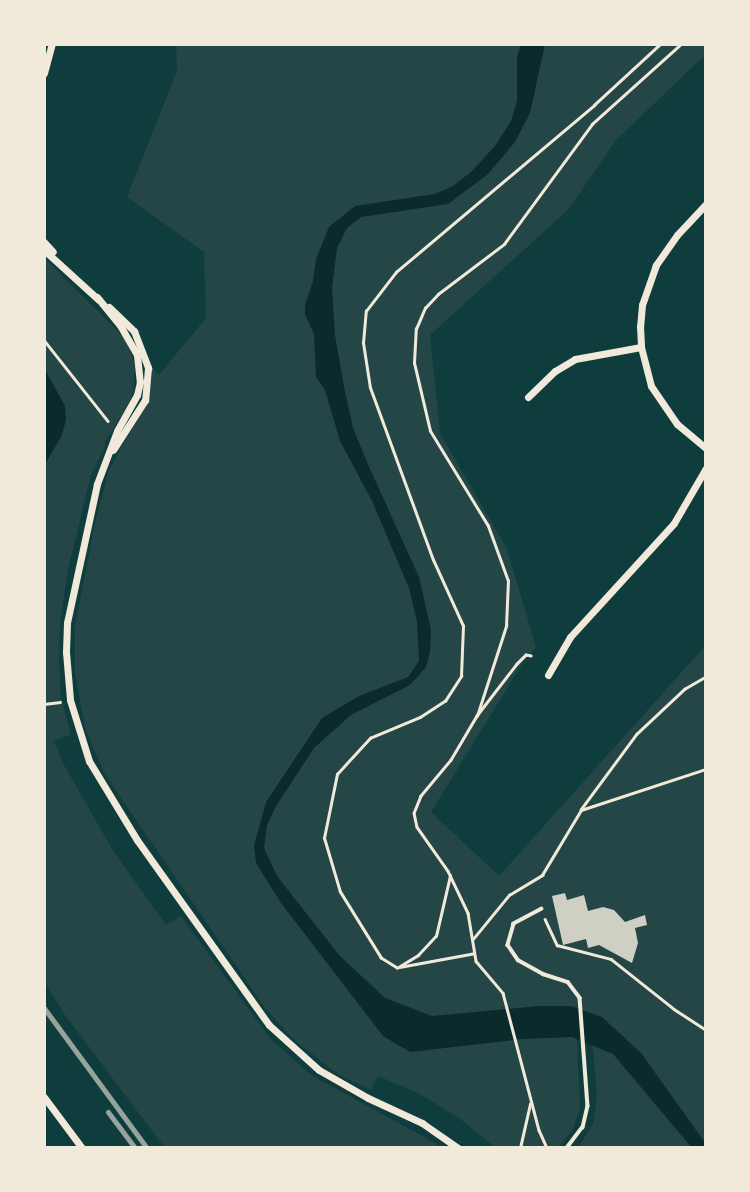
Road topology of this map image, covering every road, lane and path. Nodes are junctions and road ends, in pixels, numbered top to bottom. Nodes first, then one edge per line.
1 (52, 44) edge
2 (660, 44) edge
3 (681, 44) edge
4 (44, 73) edge
5 (706, 204) edge
6 (44, 242) edge
7 (44, 250) edge
8 (72, 274) junction
9 (97, 298) junction
10 (44, 340) edge
11 (640, 347) junction
12 (528, 397) dead end
13 (117, 431) junction
14 (706, 448) edge
15 (107, 459) junction
16 (706, 468) edge
17 (531, 656) dead end
18 (548, 675) dead end
19 (706, 677) edge
20 (70, 701) junction
21 (44, 704) edge
22 (477, 716) junction
23 (706, 769) edge
24 (581, 810) junction
25 (450, 876) junction
26 (542, 909) joint
27 (472, 940) junction
28 (473, 954) junction
29 (397, 968) junction
30 (706, 1030) edge
31 (44, 1097) edge
32 (531, 1101) junction
33 (82, 1148) edge
34 (457, 1148) edge
35 (520, 1148) edge
36 (547, 1148) edge
37 (567, 1148) edge

1 - 4 street
2 - 29 path
3 - 22 path
5 - 11 street
6 - 8 street
7 - 8 street
8 - 9 street
9 - 13 street
9 - 15 street
10 - 13 path
11 - 12 street
11 - 14 street
13 - 15 street
15 - 20 street
16 - 18 street
17 - 22 path
19 - 24 path
20 - 21 path
20 - 34 street
22 - 25 path
23 - 24 path
24 - 27 path
25 - 27 path
25 - 29 path
26 - 30 path
26 - 37 lane
27 - 28 path
28 - 29 path
28 - 32 path
31 - 33 street
32 - 35 path
32 - 36 path

